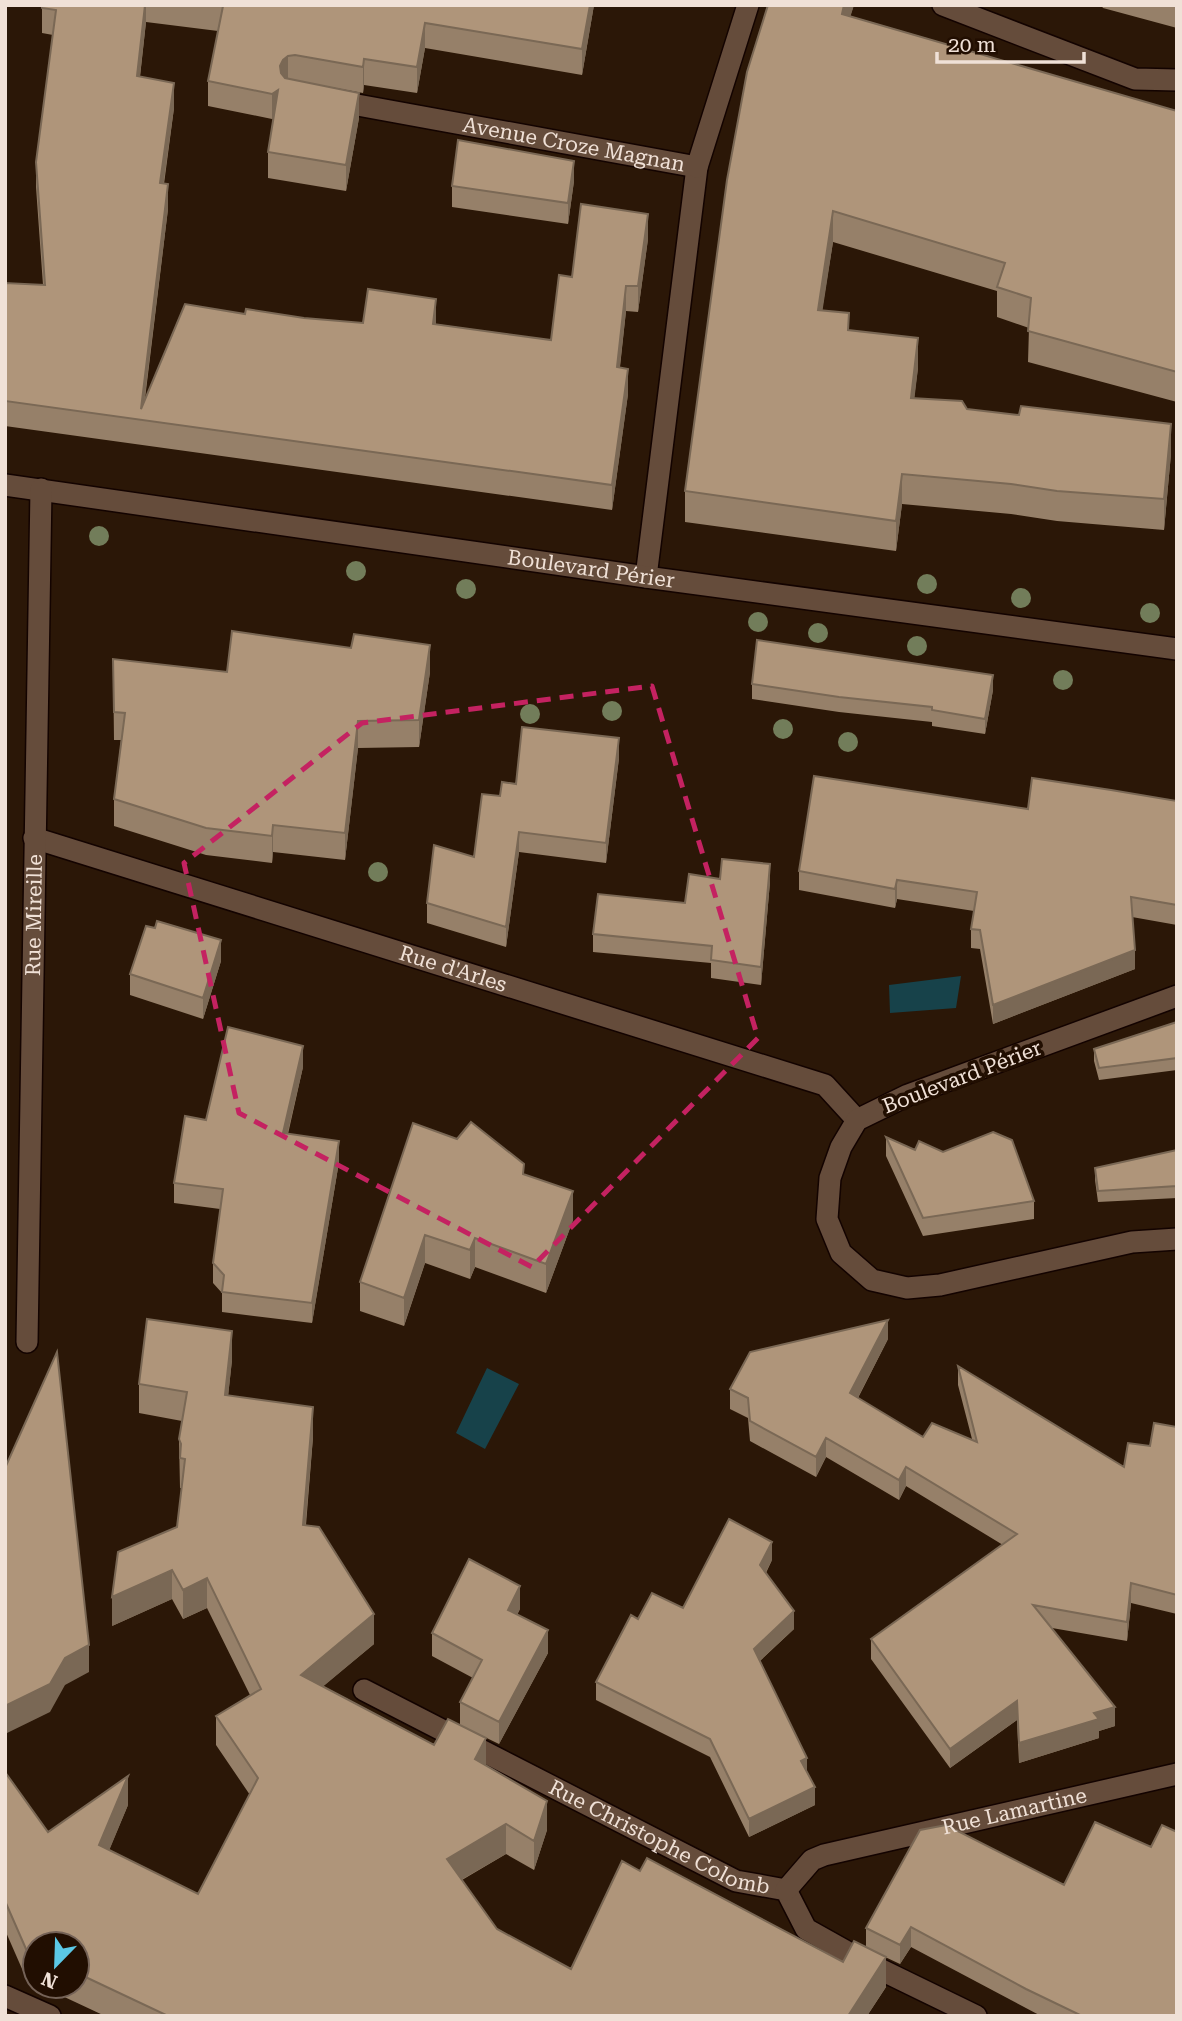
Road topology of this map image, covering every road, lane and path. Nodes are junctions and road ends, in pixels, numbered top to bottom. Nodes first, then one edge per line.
1 (748, 5) edge
2 (943, 5) edge
3 (1177, 79) edge
4 (307, 96) edge
5 (697, 167) junction
6 (5, 485) edge
7 (41, 489) junction
8 (646, 577) junction
9 (1177, 649) edge
10 (34, 838) junction
11 (1177, 996) edge
12 (857, 1120) junction
13 (1177, 1239) edge
14 (27, 1342) dead end
15 (364, 1690) dead end
16 (1177, 1774) edge
17 (786, 1890) junction
18 (5, 1996) edge
19 (50, 2016) edge
20 (976, 2016) edge

1 - 5 street
2 - 3 street
4 - 5 street, Avenue Croze Magnan
5 - 8 street, Avenue Croze Magnan
6 - 7 street, Boulevard Périer
7 - 8 street, Boulevard Périer
7 - 10 street, Rue Mireille
8 - 9 street, Boulevard Périer
10 - 12 street, Rue d'Arles
10 - 14 street, Rue Mireille
11 - 12 street, Boulevard Périer
12 - 13 street, Boulevard Périer
15 - 17 street, Rue Christophe Colomb
16 - 17 street, Rue Lamartine
17 - 20 street, Rue Christophe Colomb
18 - 19 street

